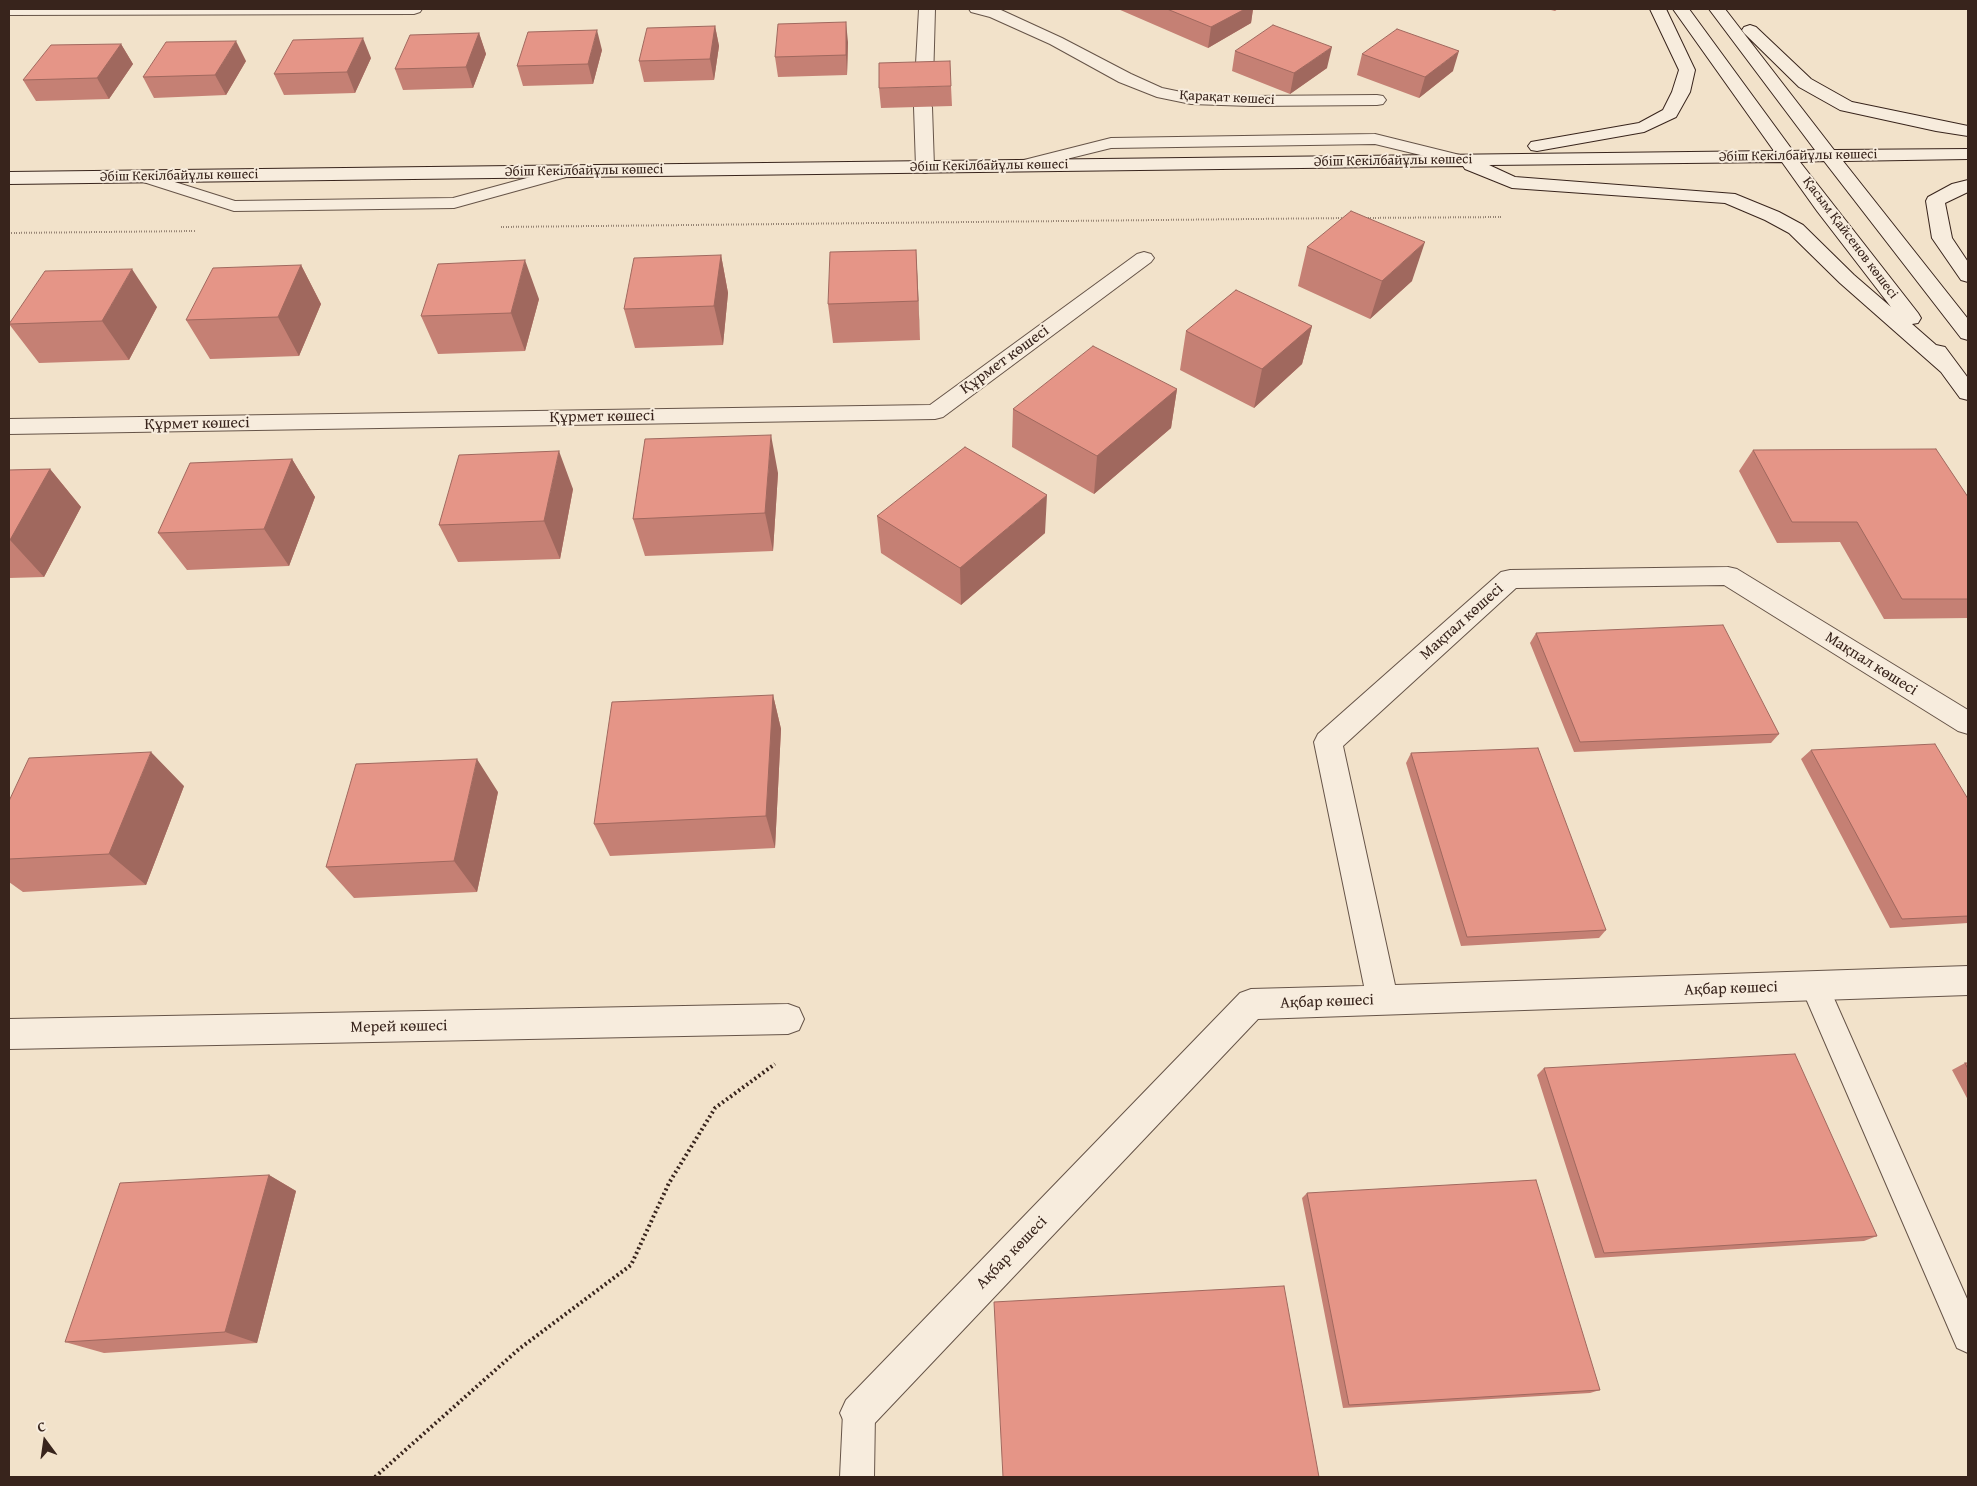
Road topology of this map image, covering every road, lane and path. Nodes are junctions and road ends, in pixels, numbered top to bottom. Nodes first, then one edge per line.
1 (281, 9) edge
2 (414, 9) edge
3 (927, 9) edge
4 (977, 9) edge
5 (1658, 9) edge
6 (1681, 9) edge
7 (1717, 9) edge
8 (1726, 9) edge
9 (9, 10) edge
10 (924, 82) edge
11 (1377, 100) dead end
12 (923, 107) edge
13 (1968, 131) edge
14 (1968, 154) edge
15 (1789, 156) junction
16 (1830, 156) junction
17 (1462, 160) junction
18 (925, 167) junction
19 (572, 171) junction
20 (140, 176) junction
21 (9, 178) edge
22 (1968, 186) edge
23 (1510, 217) dead end
24 (1351, 218) edge
25 (1361, 218) edge
26 (496, 227) dead end
27 (198, 231) dead end
28 (9, 234) edge
29 (1144, 258) dead end
30 (1968, 276) edge
31 (1968, 333) edge
32 (1948, 367) junction
33 (1968, 393) edge
34 (9, 428) edge
35 (1968, 724) edge
36 (1968, 981) edge
37 (1815, 987) junction
38 (1383, 1000) junction
39 (788, 1019) joint
40 (9, 1034) edge
41 (1968, 1337) edge
42 (859, 1413) joint
43 (376, 1477) edge
44 (857, 1477) edge

1 - 2 street
1 - 9 street
3 - 10 street
4 - 11 street, Қарақат көшесі
5 - 17 street
6 - 15 street, Қасым Қайсенов көшесі
7 - 16 street
8 - 13 street
12 - 18 street
14 - 16 street, Әбіш Кекілбайұлы көшесі
15 - 16 street, Әбіш Кекілбайұлы көшесі
15 - 17 street, Әбіш Кекілбайұлы көшесі
15 - 32 street, Қасым Қайсенов көшесі
16 - 31 street
17 - 18 street, Әбіш Кекілбайұлы көшесі
17 - 32 street
18 - 19 street, Әбіш Кекілбайұлы көшесі
19 - 20 street, Әбіш Кекілбайұлы көшесі
19 - 20 lane
20 - 21 street, Әбіш Кекілбайұлы көшесі
22 - 30 street
23 - 25 path
24 - 26 path
27 - 28 path
29 - 34 street, Құрмет көшесі
32 - 33 street, Қасым Қайсенов көшесі
35 - 38 street, Мақпал көшесі
36 - 37 street, Ақбар көшесі
37 - 38 street, Ақбар көшесі
37 - 41 lane
38 - 42 street, Ақбар көшесі
39 - 40 street, Мерей көшесі
39 - 43 path
42 - 44 lane

